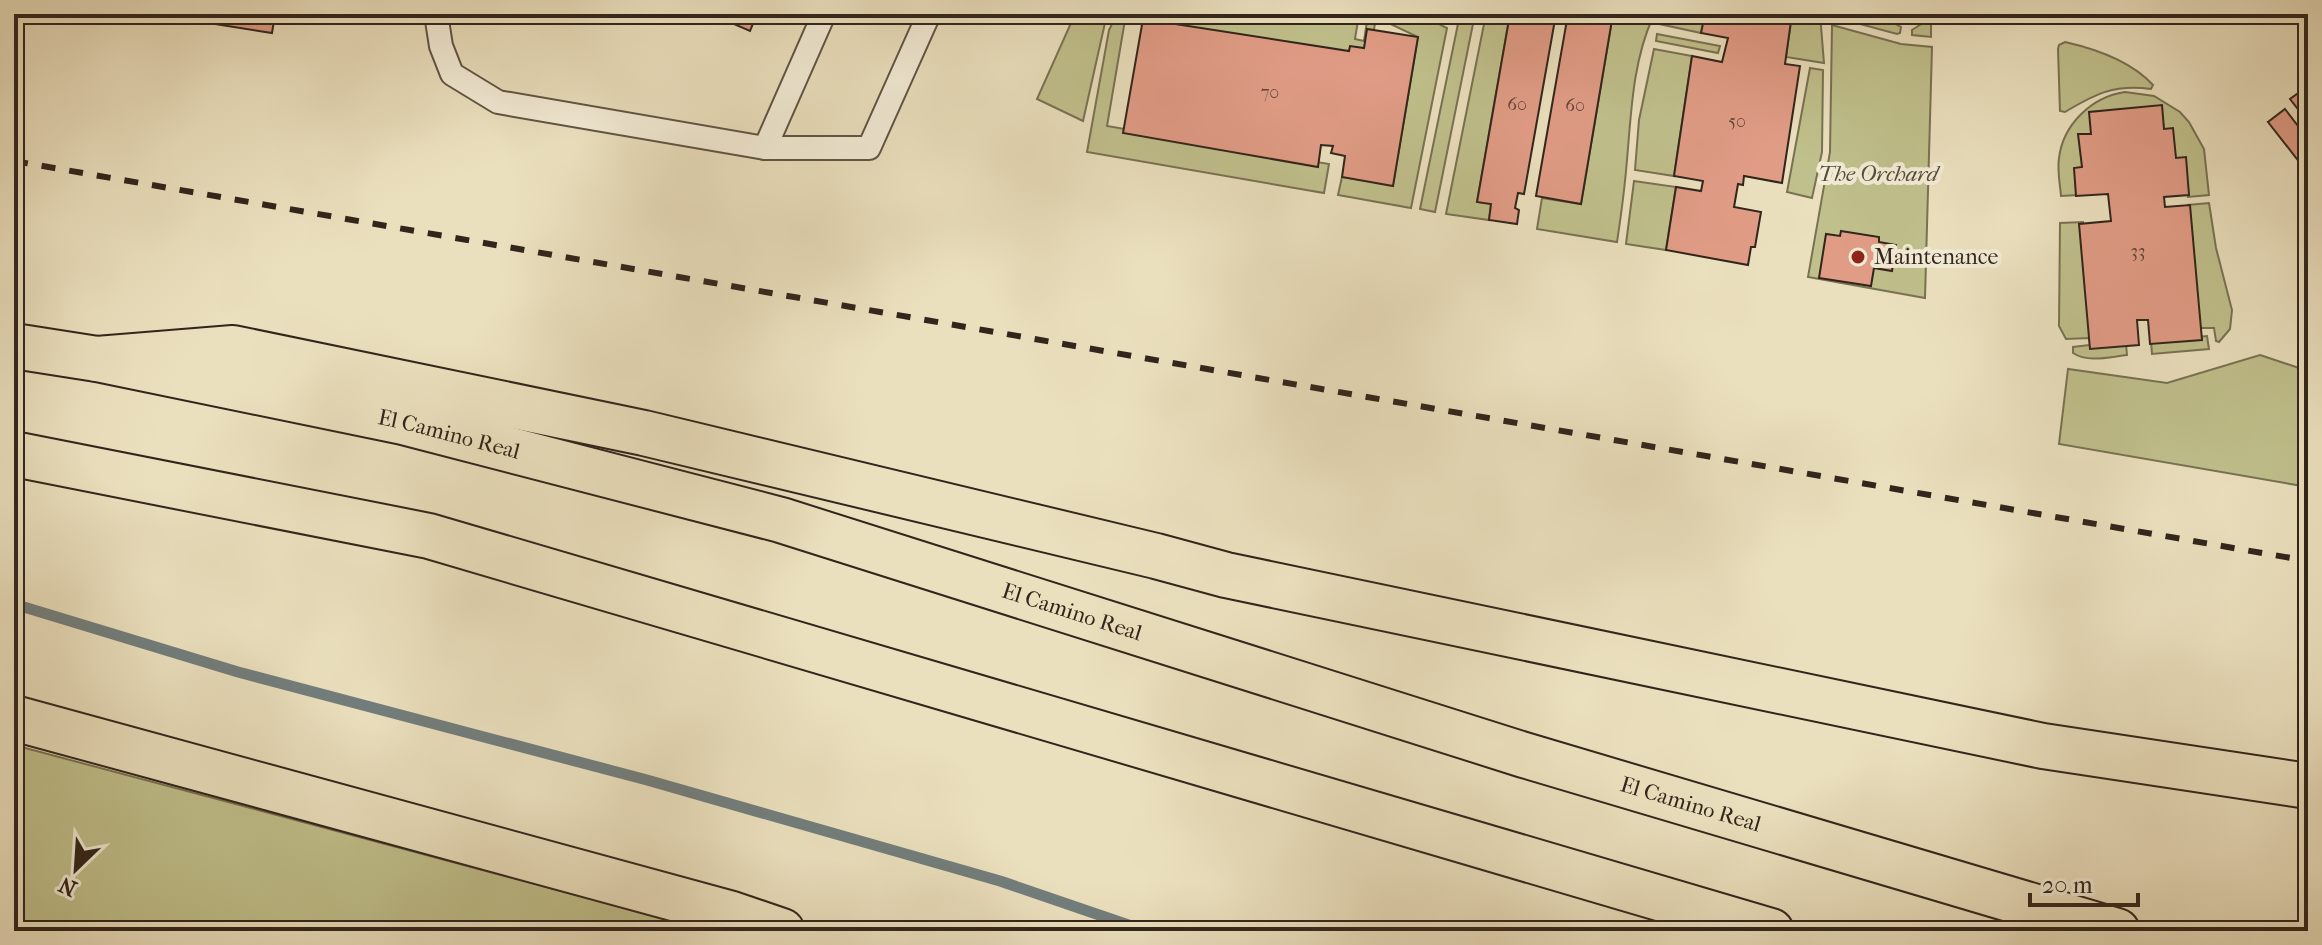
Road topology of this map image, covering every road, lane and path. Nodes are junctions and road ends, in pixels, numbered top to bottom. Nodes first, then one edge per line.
1 (436, 14) edge
2 (824, 14) edge
3 (929, 14) edge
4 (765, 148) junction
5 (14, 346) edge
6 (97, 359) junction
7 (14, 454) edge
8 (14, 718) edge
9 (2308, 786) edge
10 (782, 931) edge
11 (1771, 931) edge
12 (2117, 931) edge

1 - 4 lane
2 - 4 lane
3 - 4 lane
5 - 6 highway, El Camino Real
6 - 9 highway
6 - 12 highway, El Camino Real
7 - 11 highway
8 - 10 highway

